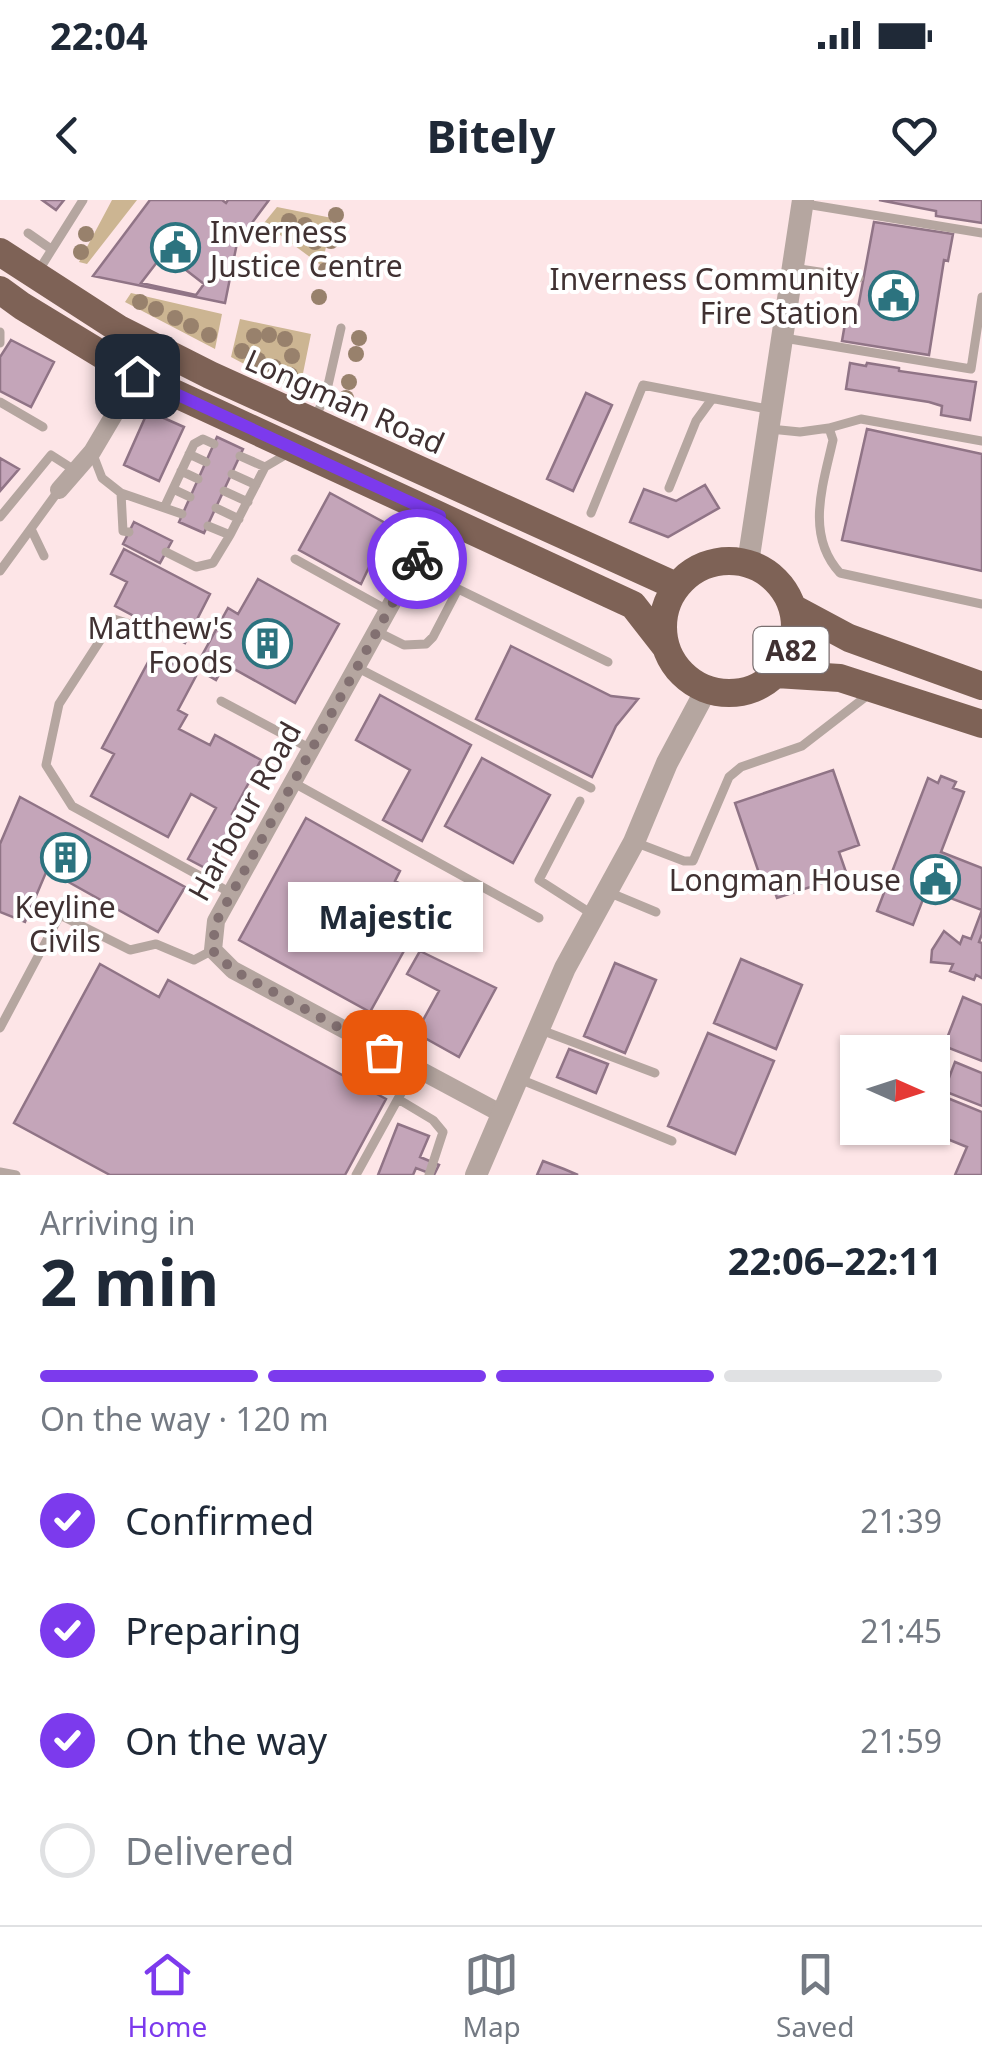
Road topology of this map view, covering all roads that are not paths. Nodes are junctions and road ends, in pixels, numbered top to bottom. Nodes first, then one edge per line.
1 (82, 200) edge
2 (803, 202) edge
3 (28, 233) dead end
4 (982, 233) edge
5 (51, 249) junction
6 (0, 252) edge
7 (793, 268) junction
8 (35, 278) junction
9 (859, 278) dead end
10 (0, 290) edge
11 (982, 297) edge
12 (341, 328) dead end
13 (0, 332) edge
14 (782, 338) junction
15 (0, 344) edge
16 (978, 350) edge
17 (137, 376) junction
18 (712, 399) junction
19 (0, 402) edge
20 (768, 419) junction
21 (313, 422) junction
22 (43, 427) dead end
23 (829, 428) junction
24 (982, 441) edge
25 (214, 444) dead end
26 (294, 450) junction
27 (92, 452) junction
28 (189, 454) junction
29 (240, 456) dead end
30 (206, 462) dead end
31 (265, 467) junction
32 (76, 470) junction
33 (181, 472) junction
34 (232, 474) dead end
35 (198, 479) dead end
36 (256, 485) junction
37 (669, 488) dead end
38 (173, 489) junction
39 (60, 490) joint
40 (224, 491) dead end
41 (121, 492) junction
42 (190, 497) dead end
43 (248, 502) junction
44 (165, 506) junction
45 (216, 508) dead end
46 (591, 513) dead end
47 (182, 514) dead end
48 (440, 516) junction
49 (0, 517) edge
50 (239, 519) junction
51 (208, 526) dead end
52 (32, 531) junction
53 (129, 532) dead end
54 (230, 535) junction
55 (166, 552) dead end
56 (44, 556) dead end
57 (295, 560) dead end
58 (748, 563) junction
59 (412, 567) junction
60 (0, 571) edge
61 (676, 586) junction
62 (458, 589) junction
63 (982, 604) edge
64 (793, 608) junction
65 (389, 611) junction
66 (140, 627) dead end
67 (378, 632) junction
68 (665, 646) junction
69 (608, 662) dead end
70 (358, 668) junction
71 (776, 674) junction
72 (978, 680) edge
73 (878, 688) junction
74 (706, 690) junction
75 (221, 701) dead end
76 (982, 724) edge
77 (313, 750) junction
78 (294, 782) junction
79 (591, 788) dead end
80 (580, 801) dead end
81 (634, 842) junction
82 (608, 892) junction
83 (232, 893) junction
84 (656, 912) dead end
85 (595, 915) junction
86 (539, 918) dead end
87 (212, 950) junction
88 (0, 1028) edge
89 (537, 1028) junction
90 (415, 1068) junction
91 (655, 1073) dead end
92 (517, 1078) junction
93 (398, 1099) junction
94 (502, 1114) junction
95 (672, 1141) dead end
96 (0, 1172) edge
97 (16, 1175) edge
98 (356, 1175) edge
99 (429, 1175) edge
100 (476, 1175) edge

1 - 5 lane
2 - 4 lane
2 - 7 street
3 - 5 lane
5 - 8 lane
6 - 8 highway, Longman Road
7 - 9 lane
7 - 14 street
8 - 21 highway, Longman Road
10 - 17 highway
11 - 16 lane
12 - 21 lane
13 - 15 lane
14 - 16 lane
14 - 20 street
17 - 26 highway
17 - 27 street
18 - 20 lane
18 - 37 lane
18 - 46 lane
19 - 22 lane
20 - 23 lane
20 - 58 street
21 - 61 highway, Longman Road
23 - 24 lane
23 - 63 lane
25 - 28 lane
26 - 31 lane
26 - 48 highway
27 - 32 street
27 - 41 lane
28 - 30 lane
28 - 33 lane
29 - 31 lane
31 - 36 lane
32 - 39 street
32 - 49 lane
33 - 35 lane
33 - 38 lane
34 - 36 lane
36 - 43 lane
38 - 42 lane
38 - 44 lane
39 - 52 lane
40 - 43 lane
41 - 44 lane
41 - 53 lane
43 - 50 lane
44 - 47 lane
45 - 50 lane
48 - 59 street, Harbour Road
48 - 68 highway
50 - 54 lane
51 - 54 lane
52 - 56 lane
52 - 60 lane
54 - 55 lane
57 - 65 lane
58 - 61 highway
58 - 64 highway, A82
59 - 62 lane
59 - 65 street, Harbour Road
61 - 68 highway
62 - 67 lane
62 - 69 lane
64 - 71 highway, A82
64 - 72 highway, A82
65 - 67 street, Harbour Road
66 - 83 lane
67 - 70 street, Harbour Road
68 - 74 highway
70 - 77 street, Harbour Road
70 - 79 lane
71 - 73 highway, A82
71 - 74 highway, A82
73 - 76 highway, A82
73 - 81 lane
74 - 81 street
75 - 77 lane
77 - 78 street, Harbour Road
78 - 83 street, Harbour Road
78 - 86 lane
80 - 85 lane
81 - 82 street
82 - 84 lane
82 - 85 street
83 - 87 street, Harbour Road
85 - 89 street
87 - 88 lane
87 - 90 street, Harbour Road
89 - 91 lane
89 - 92 street
90 - 93 lane
90 - 94 street, Harbour Road
92 - 94 street
92 - 95 lane
93 - 98 lane
93 - 99 lane
94 - 100 street
96 - 97 lane

